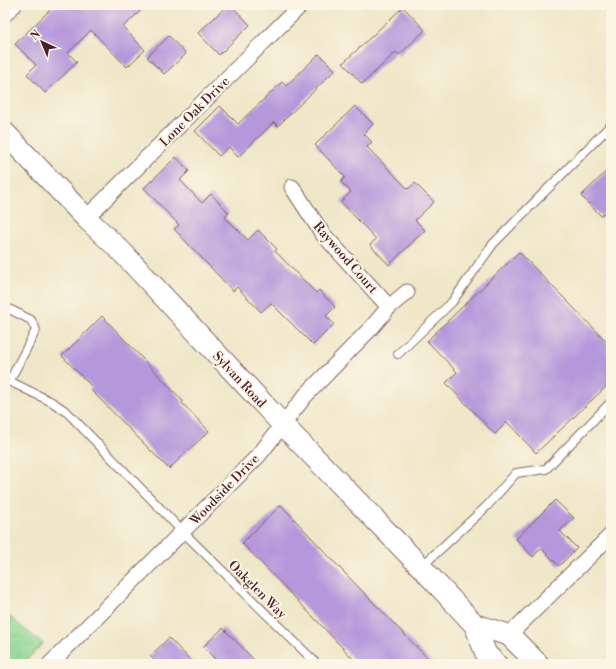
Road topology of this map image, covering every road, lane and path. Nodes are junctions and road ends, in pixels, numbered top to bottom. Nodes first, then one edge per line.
1 (14, 5) edge
2 (301, 5) edge
3 (5, 14) edge
4 (611, 125) edge
5 (5, 133) edge
6 (292, 187) dead end
7 (86, 218) junction
8 (407, 292) dead end
9 (5, 307) edge
10 (389, 307) junction
11 (398, 354) dead end
12 (7, 380) edge
13 (611, 402) edge
14 (283, 425) junction
15 (182, 532) junction
16 (611, 535) edge
17 (421, 567) junction
18 (474, 625) junction
19 (509, 635) junction
20 (50, 664) edge
21 (317, 664) edge
22 (496, 664) edge
23 (538, 664) edge

1 - 3 street
2 - 7 street, Lone Oak Drive
4 - 11 lane
5 - 7 main road, Sylvan Road
6 - 10 street, Raywood Court
7 - 14 main road, Sylvan Road
8 - 10 street
9 - 12 lane
10 - 14 street, Woodside Drive
12 - 15 lane, Oakglen Way
13 - 17 lane
14 - 15 street, Woodside Drive
14 - 17 main road, Sylvan Road
15 - 20 street, Woodside Drive
15 - 21 lane, Oakglen Way
16 - 19 street
17 - 18 main road, Sylvan Road
18 - 19 main road
18 - 22 main road, Sylvan Road
19 - 23 main road

